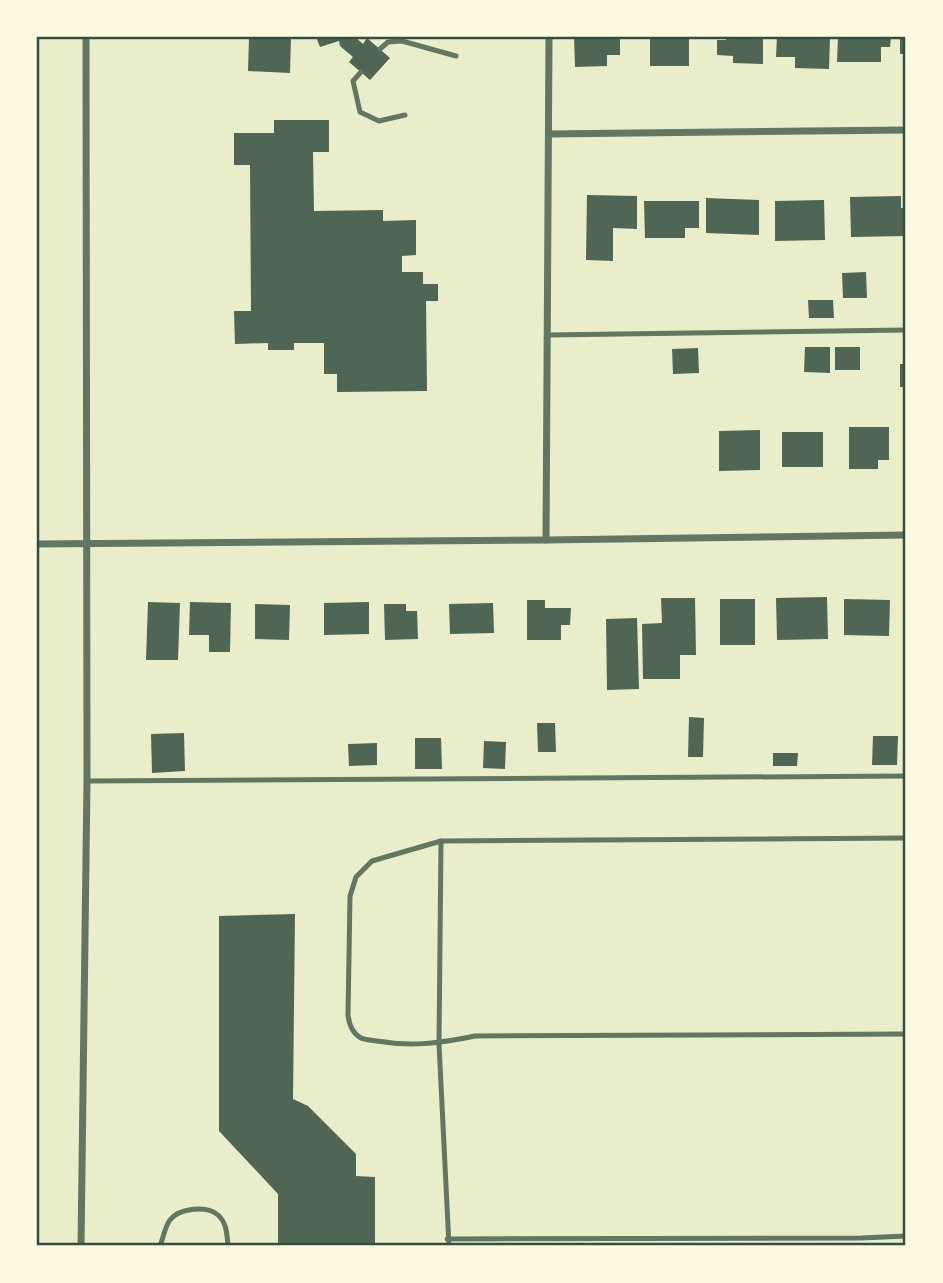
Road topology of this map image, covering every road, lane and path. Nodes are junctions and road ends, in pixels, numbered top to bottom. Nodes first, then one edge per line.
1 (86, 37) edge
2 (548, 37) edge
3 (380, 50) dead end
4 (457, 56) dead end
5 (360, 72) dead end
6 (405, 115) dead end
7 (906, 130) edge
8 (548, 134) junction
9 (906, 330) edge
10 (547, 335) junction
11 (906, 535) edge
12 (546, 540) junction
13 (37, 544) edge
14 (87, 544) junction
15 (906, 776) edge
16 (87, 781) junction
17 (906, 838) edge
18 (441, 841) junction
19 (906, 1034) edge
20 (439, 1044) junction
21 (906, 1236) edge
22 (861, 1238) junction
23 (448, 1243) edge
24 (82, 1246) edge
25 (160, 1246) edge
26 (228, 1246) edge
27 (860, 1246) edge

1 - 14 street
2 - 8 street
3 - 4 lane
5 - 6 lane
7 - 8 street
8 - 10 street
9 - 10 lane
10 - 12 street
11 - 12 street
12 - 14 street
13 - 14 street
14 - 16 street
15 - 16 lane
16 - 24 street
17 - 18 lane
18 - 20 lane
18 - 20 lane
19 - 20 lane
20 - 23 lane
21 - 22 lane
22 - 23 lane
22 - 27 lane
25 - 26 lane

